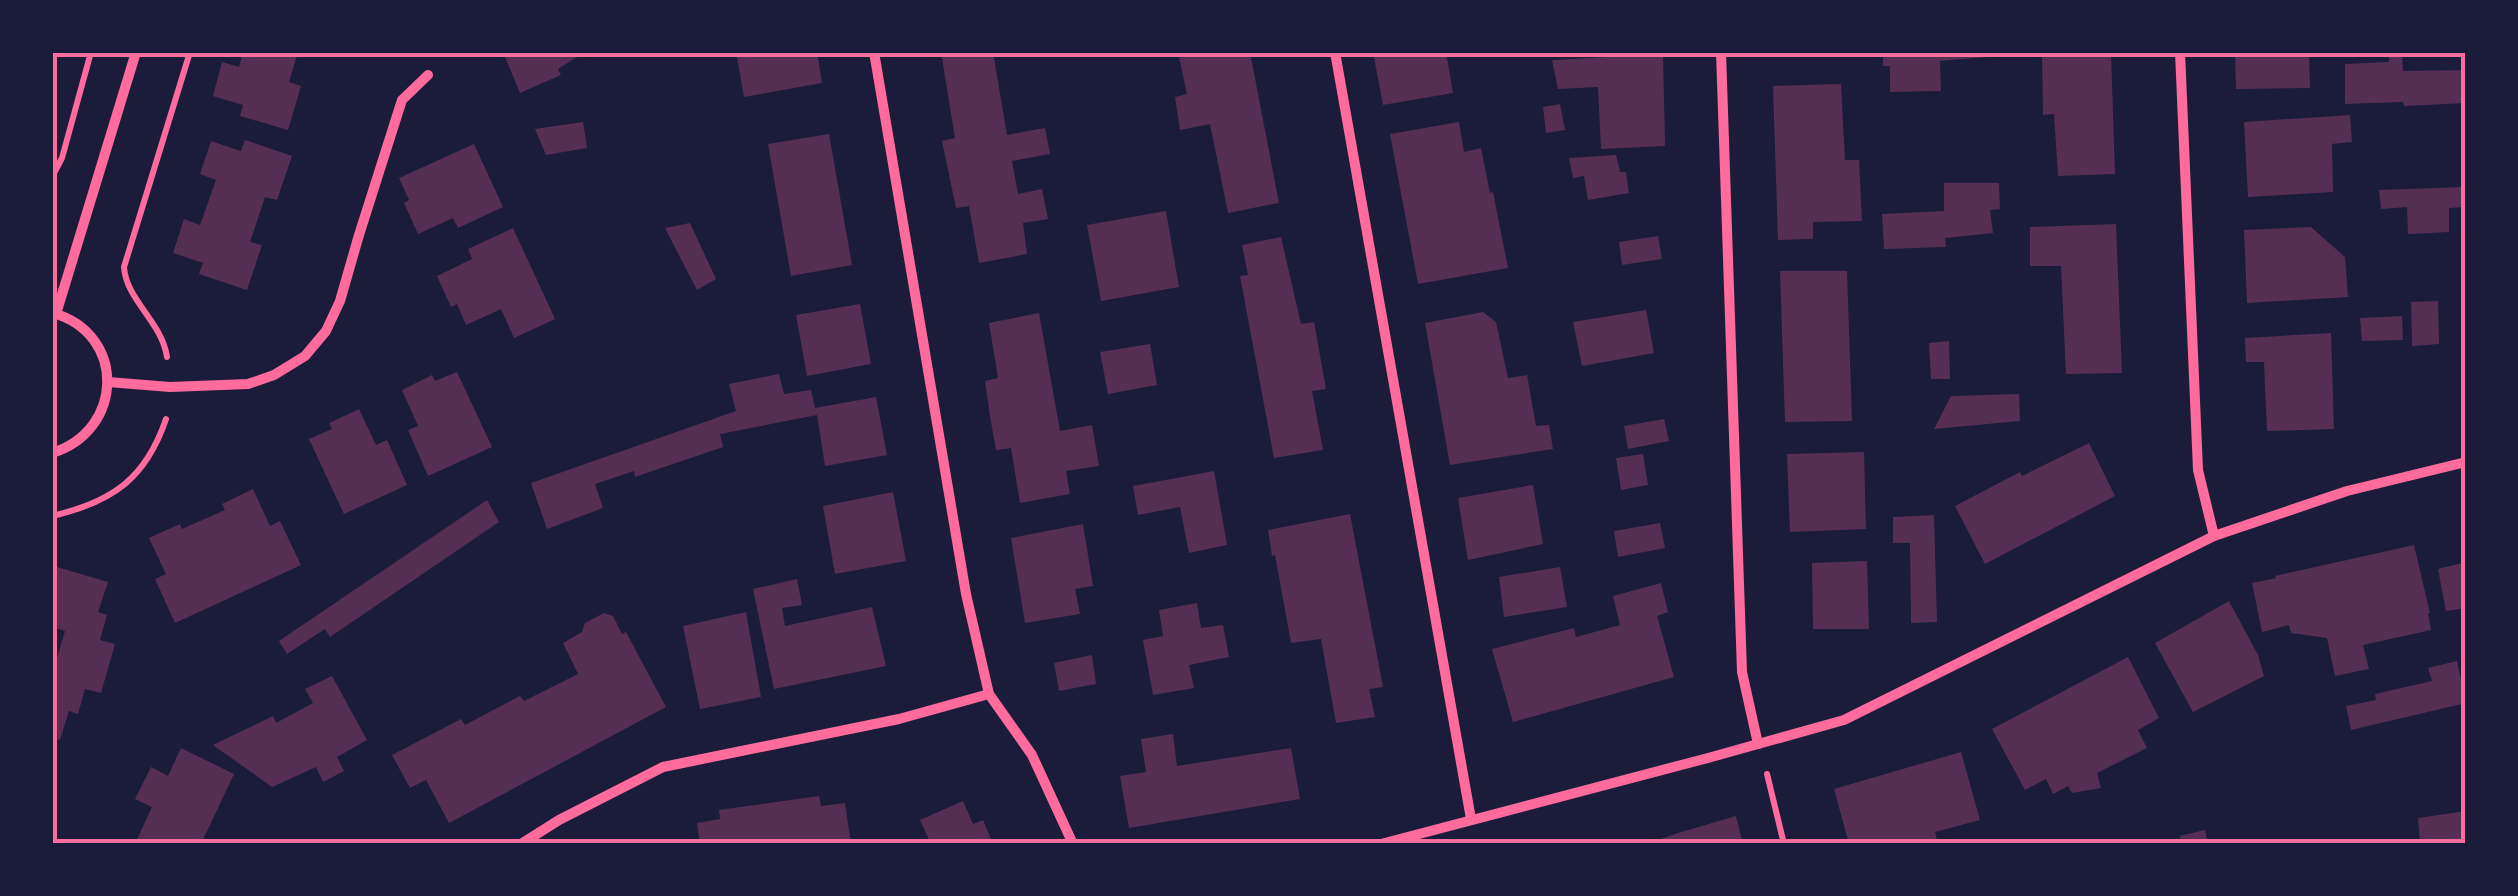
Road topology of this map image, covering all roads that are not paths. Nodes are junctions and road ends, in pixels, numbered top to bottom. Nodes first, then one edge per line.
1 (136, 52) edge
2 (874, 52) edge
3 (1335, 52) edge
4 (1721, 52) edge
5 (2180, 52) edge
6 (428, 75) dead end
7 (54, 313) edge
8 (108, 382) junction
9 (52, 453) edge
10 (2466, 462) edge
11 (2214, 536) junction
12 (990, 694) junction
13 (1758, 744) junction
14 (1471, 819) junction
15 (521, 844) edge
16 (1073, 844) edge
17 (1381, 844) edge

1 - 7 street
2 - 12 street
3 - 14 street
4 - 13 street
5 - 11 street
6 - 8 street
7 - 8 street
8 - 9 street
10 - 11 street
11 - 13 street
12 - 15 street
12 - 16 street
13 - 14 street
14 - 17 street

